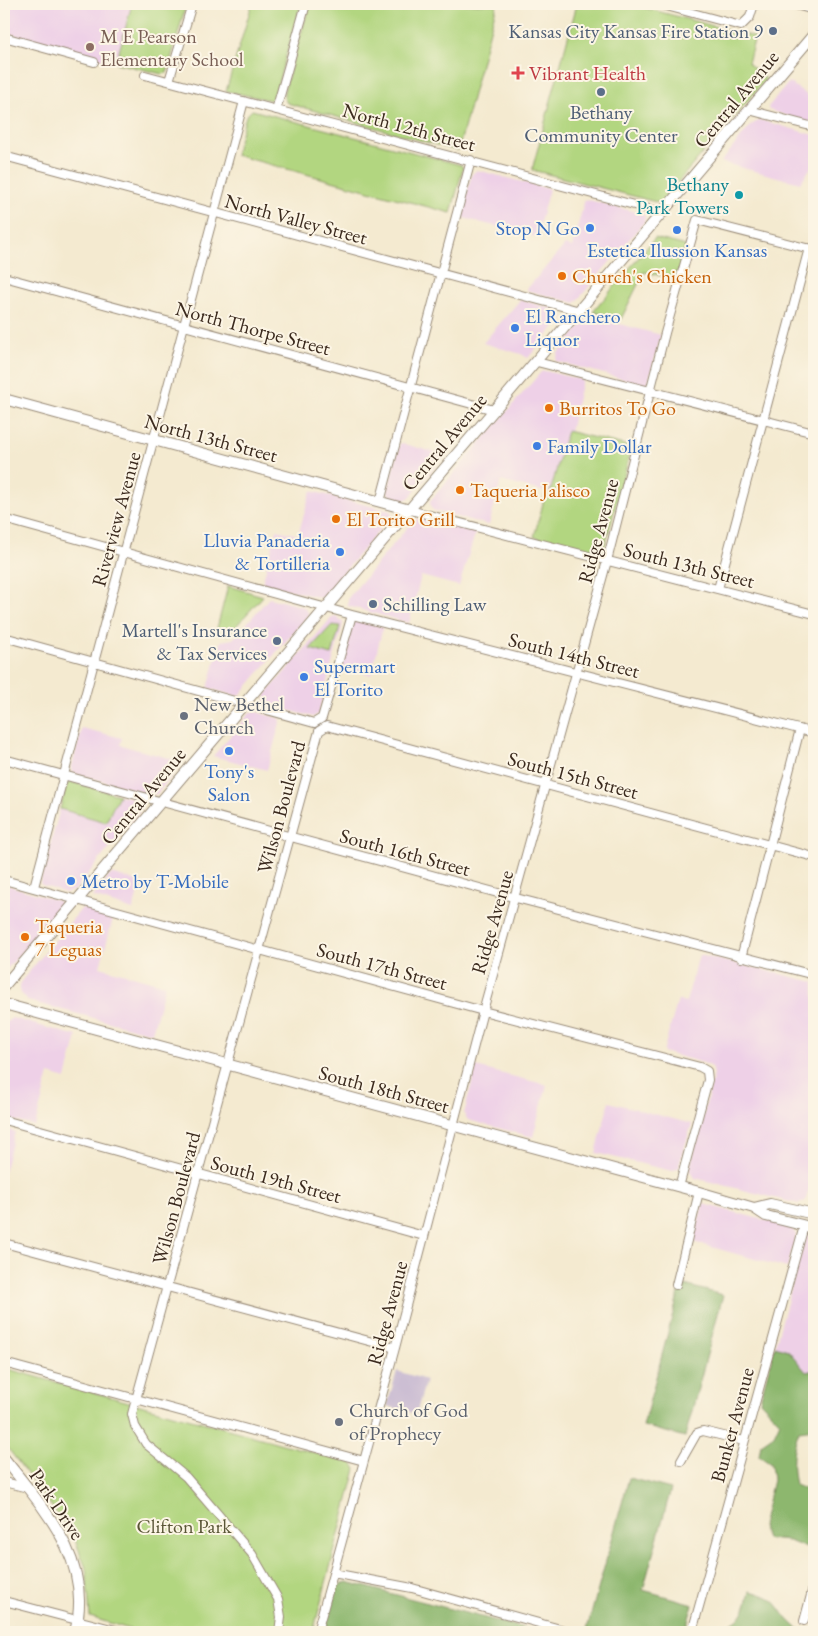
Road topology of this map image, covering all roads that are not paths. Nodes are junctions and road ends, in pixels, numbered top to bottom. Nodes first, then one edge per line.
1 (192, 4) edge
2 (306, 4) edge
3 (659, 4) edge
4 (754, 4) edge
5 (792, 4) edge
6 (814, 10) edge
7 (814, 34) edge
8 (4, 37) edge
9 (94, 62) dead end
10 (145, 75) dead end
11 (170, 81) junction
12 (244, 101) junction
13 (276, 110) junction
14 (749, 110) junction
15 (814, 128) edge
16 (4, 156) edge
17 (471, 160) junction
18 (664, 213) junction
19 (214, 214) junction
20 (812, 249) edge
21 (440, 274) junction
22 (4, 277) edge
23 (580, 311) junction
24 (184, 327) junction
25 (537, 362) junction
26 (410, 387) junction
27 (652, 391) junction
28 (4, 399) edge
29 (494, 410) junction
30 (764, 420) junction
31 (814, 433) edge
32 (154, 441) junction
33 (380, 502) junction
34 (410, 510) junction
35 (4, 519) edge
36 (125, 551) junction
37 (607, 561) junction
38 (718, 589) junction
39 (326, 608) junction
40 (814, 614) edge
41 (352, 615) junction
42 (4, 638) edge
43 (95, 662) junction
44 (576, 673) junction
45 (245, 704) junction
46 (323, 729) joint
47 (800, 729) junction
48 (814, 733) edge
49 (4, 759) edge
50 (64, 775) junction
51 (546, 785) junction
52 (162, 802) junction
53 (290, 838) junction
54 (772, 846) junction
55 (814, 857) edge
56 (4, 880) edge
57 (34, 887) junction
58 (516, 898) junction
59 (77, 901) junction
60 (260, 950) junction
61 (741, 958) junction
62 (814, 975) edge
63 (4, 986) edge
64 (4, 1004) edge
65 (483, 1011) junction
66 (228, 1065) junction
67 (4, 1120) edge
68 (453, 1126) junction
69 (199, 1176) junction
70 (679, 1187) junction
71 (699, 1192) junction
72 (754, 1208) junction
73 (813, 1210) edge
74 (809, 1227) edge
75 (424, 1236) junction
76 (4, 1243) edge
77 (676, 1284) dead end
78 (168, 1287) junction
79 (395, 1348) junction
80 (4, 1363) edge
81 (136, 1399) junction
82 (744, 1441) junction
83 (4, 1458) edge
84 (364, 1461) junction
85 (681, 1461) dead end
86 (4, 1482) edge
87 (28, 1488) junction
88 (334, 1573) junction
89 (814, 1584) edge
90 (4, 1601) edge
91 (78, 1620) junction
92 (804, 1622) dead end
93 (75, 1632) edge
94 (123, 1632) edge
95 (279, 1632) edge
96 (317, 1632) edge
97 (568, 1632) edge
98 (692, 1632) edge

1 - 11 street
2 - 13 street
3 - 4 street
5 - 6 street
7 - 14 main road, Central Avenue
8 - 9 street
10 - 11 street, North 12th Street
11 - 12 street, North 12th Street
12 - 13 street, North 12th Street
12 - 19 street, Riverview Avenue
13 - 17 street, North 12th Street
14 - 15 street
14 - 18 main road, Central Avenue
16 - 19 street, North Valley Street
17 - 18 street, North 12th Street
17 - 21 street
18 - 23 main road, Central Avenue
19 - 21 street, North Valley Street
19 - 24 street, Riverview Avenue
20 - 27 street, Ridge Avenue
20 - 30 street
21 - 23 street, North Valley Street
21 - 26 street
22 - 24 street, North Thorpe Street
23 - 25 main road, Central Avenue
24 - 26 street, North Thorpe Street
24 - 32 street, Riverview Avenue
25 - 27 street
25 - 29 main road, Central Avenue
26 - 29 street, North Thorpe Street
26 - 33 street
27 - 30 street
27 - 37 street, Ridge Avenue
28 - 32 main road, North 13th Street
29 - 34 main road, Central Avenue
30 - 31 street
30 - 38 street
32 - 33 main road, North 13th Street
32 - 36 street, Riverview Avenue
33 - 34 main road, North 13th Street
34 - 37 street, South 13th Street
34 - 39 main road, Central Avenue
35 - 36 street, South 14th Street
36 - 39 street, South 14th Street
36 - 43 street, Riverview Avenue
37 - 38 street, South 13th Street
37 - 44 street, Ridge Avenue
38 - 40 street, South 13th Street
39 - 41 street, South 14th Street
39 - 45 main road, Central Avenue
41 - 44 street, South 14th Street
41 - 45 street, Wilson Boulevard
42 - 43 street
43 - 45 street
43 - 50 street, Riverview Avenue
44 - 47 street, South 14th Street
44 - 51 street, Ridge Avenue
45 - 52 main road, Central Avenue
46 - 51 street, South 15th Street
46 - 53 street, Wilson Boulevard
47 - 48 street, South 14th Street
47 - 54 street
49 - 50 street, South 16th Street
50 - 52 street, South 16th Street
50 - 57 street, Riverview Avenue
51 - 54 street, South 15th Street
51 - 58 street, Ridge Avenue
52 - 53 street, South 16th Street
52 - 59 main road, Central Avenue
53 - 58 street, South 16th Street
53 - 60 street, Wilson Boulevard
54 - 55 street, South 15th Street
54 - 61 street
56 - 57 street, South 17th Street
57 - 59 street, South 17th Street
58 - 61 street, South 16th Street
58 - 65 street, Ridge Avenue
59 - 60 street, South 17th Street
59 - 63 main road, Central Avenue
60 - 65 street, South 17th Street
60 - 66 street, Wilson Boulevard
61 - 62 street, South 16th Street
64 - 66 main road, South 18th Street
65 - 68 street, Ridge Avenue
65 - 70 street, South 17th Street
66 - 68 main road, South 18th Street
66 - 69 street, Wilson Boulevard
67 - 69 street, South 19th Street
68 - 70 main road, South 18th Street
68 - 75 street, Ridge Avenue
69 - 75 street, South 19th Street
69 - 78 street, Wilson Boulevard
70 - 71 main road, South 18th Street
71 - 72 main road, South 18th Street
71 - 77 street
72 - 73 main road, South 18th Street
72 - 74 main road, South 18th Street
74 - 82 street, Bunker Avenue
75 - 79 street, Ridge Avenue
76 - 78 street
78 - 79 street
78 - 81 street, Wilson Boulevard
79 - 84 street, Ridge Avenue
80 - 81 street
81 - 84 street
81 - 95 street, Wilson Boulevard
82 - 85 street
82 - 98 street, Bunker Avenue
83 - 87 main road, Park Drive
84 - 88 street, Ridge Avenue
86 - 87 street
87 - 91 main road, Park Drive
88 - 96 street, Ridge Avenue
88 - 97 street
89 - 92 street
90 - 91 street
91 - 93 main road, Park Drive
91 - 94 street

